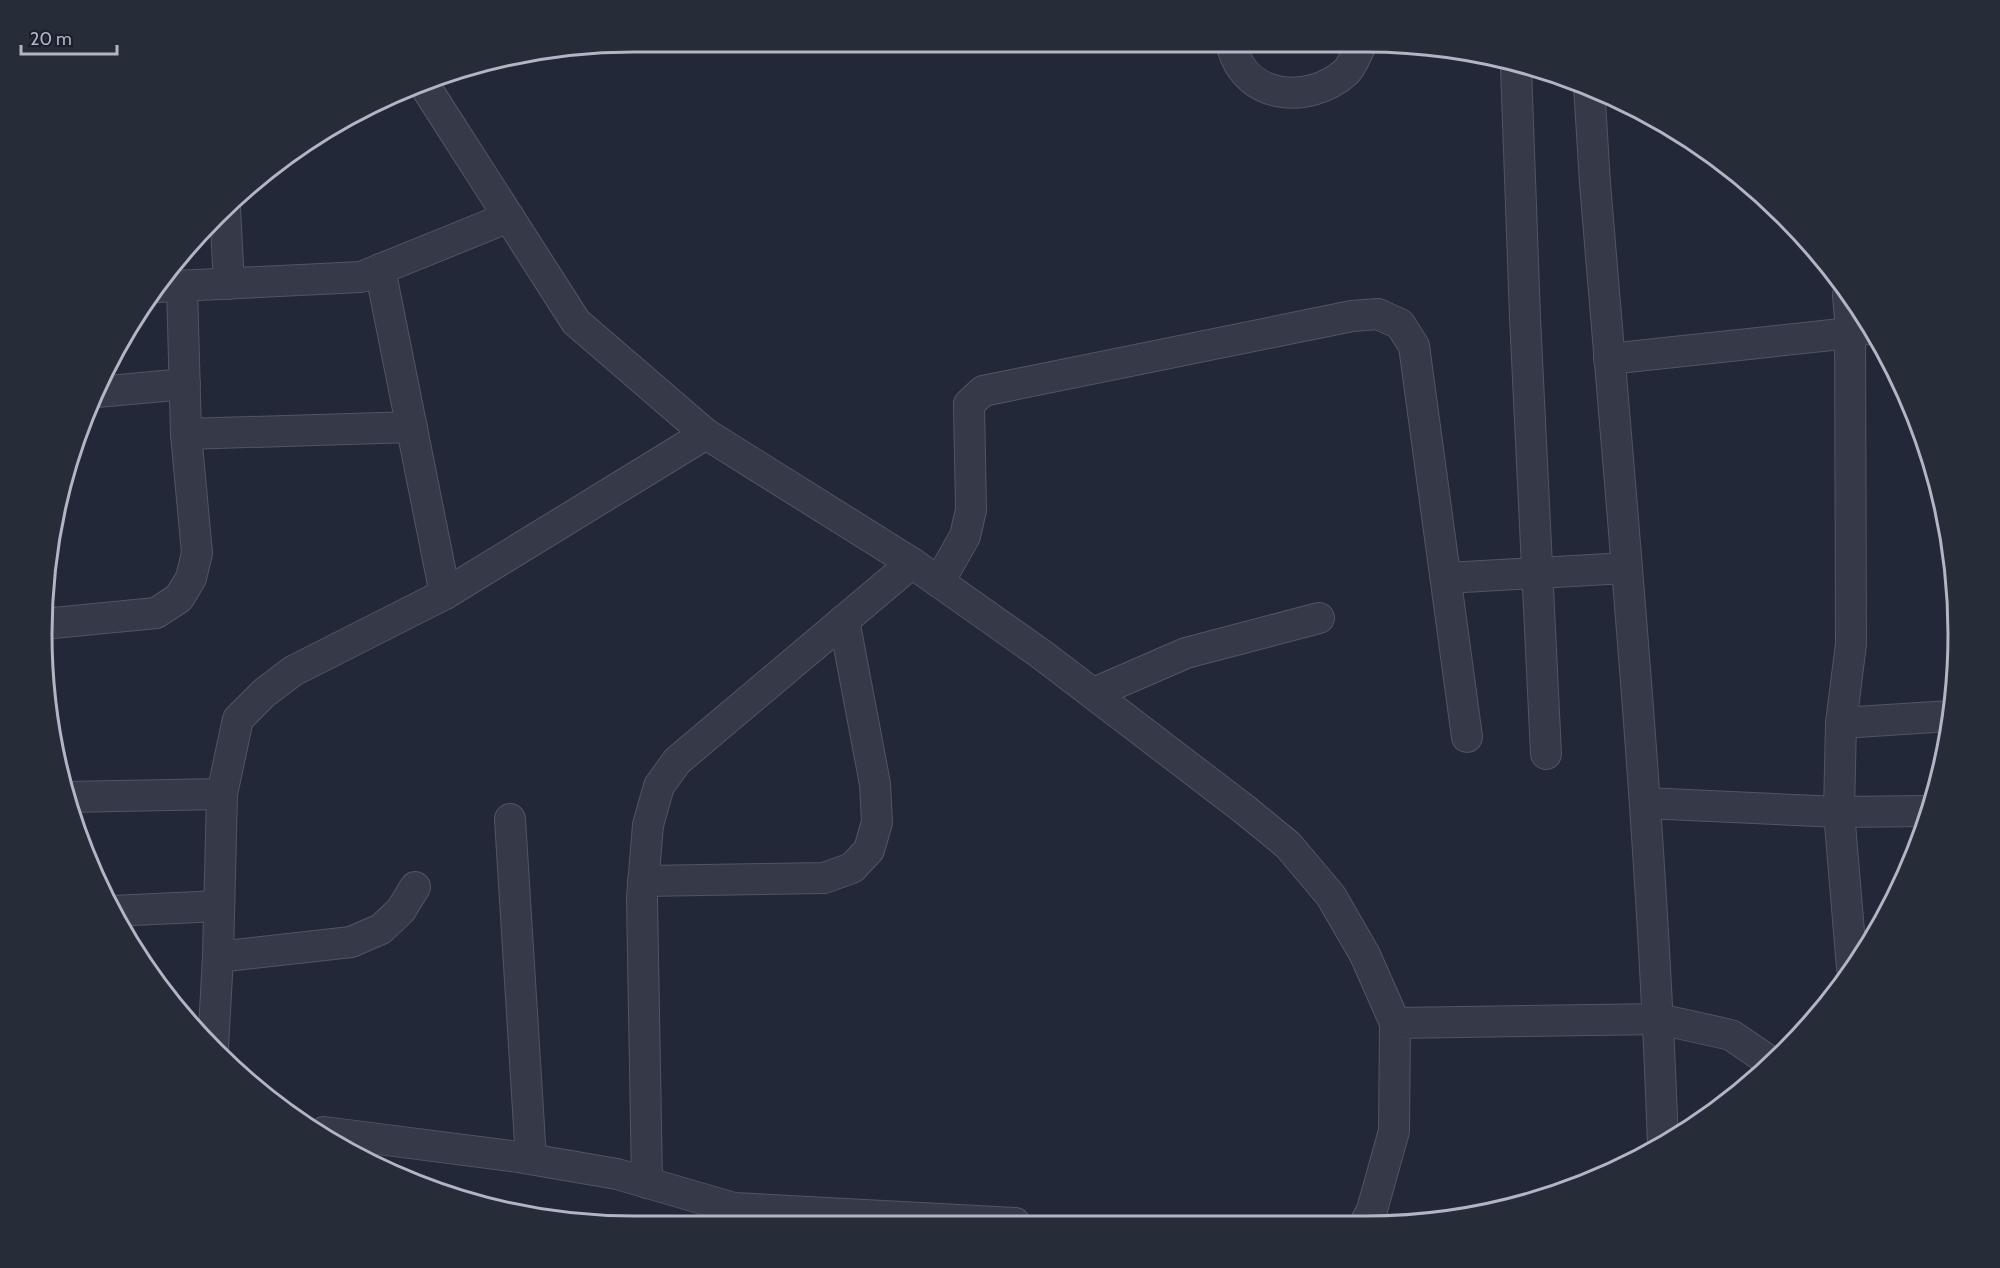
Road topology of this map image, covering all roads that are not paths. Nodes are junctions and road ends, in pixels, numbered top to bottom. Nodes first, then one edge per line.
1 (1234, 52) edge
2 (1357, 52) edge
3 (1516, 72) edge
4 (427, 91) edge
5 (1590, 97) edge
6 (509, 217) junction
7 (226, 221) edge
8 (380, 269) junction
9 (229, 284) junction
10 (169, 286) edge
11 (1861, 330) edge
12 (1610, 359) junction
13 (185, 384) junction
14 (106, 391) edge
15 (412, 427) junction
16 (186, 434) junction
17 (706, 434) junction
18 (912, 563) junction
19 (1626, 568) junction
20 (1538, 572) junction
21 (1446, 578) junction
22 (939, 582) junction
23 (445, 594) junction
24 (1319, 618) dead end
25 (844, 620) junction
26 (53, 623) edge
27 (1094, 693) junction
28 (1942, 717) edge
29 (1841, 723) junction
30 (1467, 737) dead end
31 (1546, 754) dead end
32 (222, 794) junction
33 (76, 797) edge
34 (1645, 802) junction
35 (1920, 811) edge
36 (1839, 812) junction
37 (510, 819) dead end
38 (643, 881) junction
39 (415, 887) dead end
40 (219, 906) junction
41 (122, 911) edge
42 (1851, 954) edge
43 (218, 957) junction
44 (1659, 1019) junction
45 (1395, 1023) junction
46 (214, 1035) edge
47 (1764, 1057) edge
48 (336, 1134) edge
49 (1663, 1134) edge
50 (531, 1159) junction
51 (647, 1183) junction
52 (884, 1216) edge
53 (1369, 1216) edge

1 - 2 street
3 - 20 street
4 - 6 street
5 - 12 street
6 - 8 street
6 - 17 street
7 - 9 street
8 - 9 street
8 - 15 street
9 - 10 street
10 - 13 street
11 - 12 street
11 - 29 street
12 - 19 street
13 - 14 street
13 - 16 street
15 - 16 street
15 - 23 street
16 - 26 street
17 - 18 street
17 - 23 street
18 - 22 street
18 - 25 street
19 - 20 street
19 - 34 street
20 - 21 street
20 - 31 street
21 - 22 street
21 - 30 street
22 - 27 street
23 - 32 street
24 - 27 street
25 - 38 street
25 - 38 street
27 - 45 street
28 - 29 street
29 - 36 street
32 - 33 street
32 - 40 street
34 - 36 street
34 - 44 street
35 - 36 street
36 - 42 street
37 - 50 street
38 - 51 street
39 - 43 street
40 - 41 street
40 - 43 street
43 - 46 street
44 - 45 street
44 - 47 street
44 - 49 street
45 - 53 street
48 - 50 street
50 - 51 street
51 - 52 street

